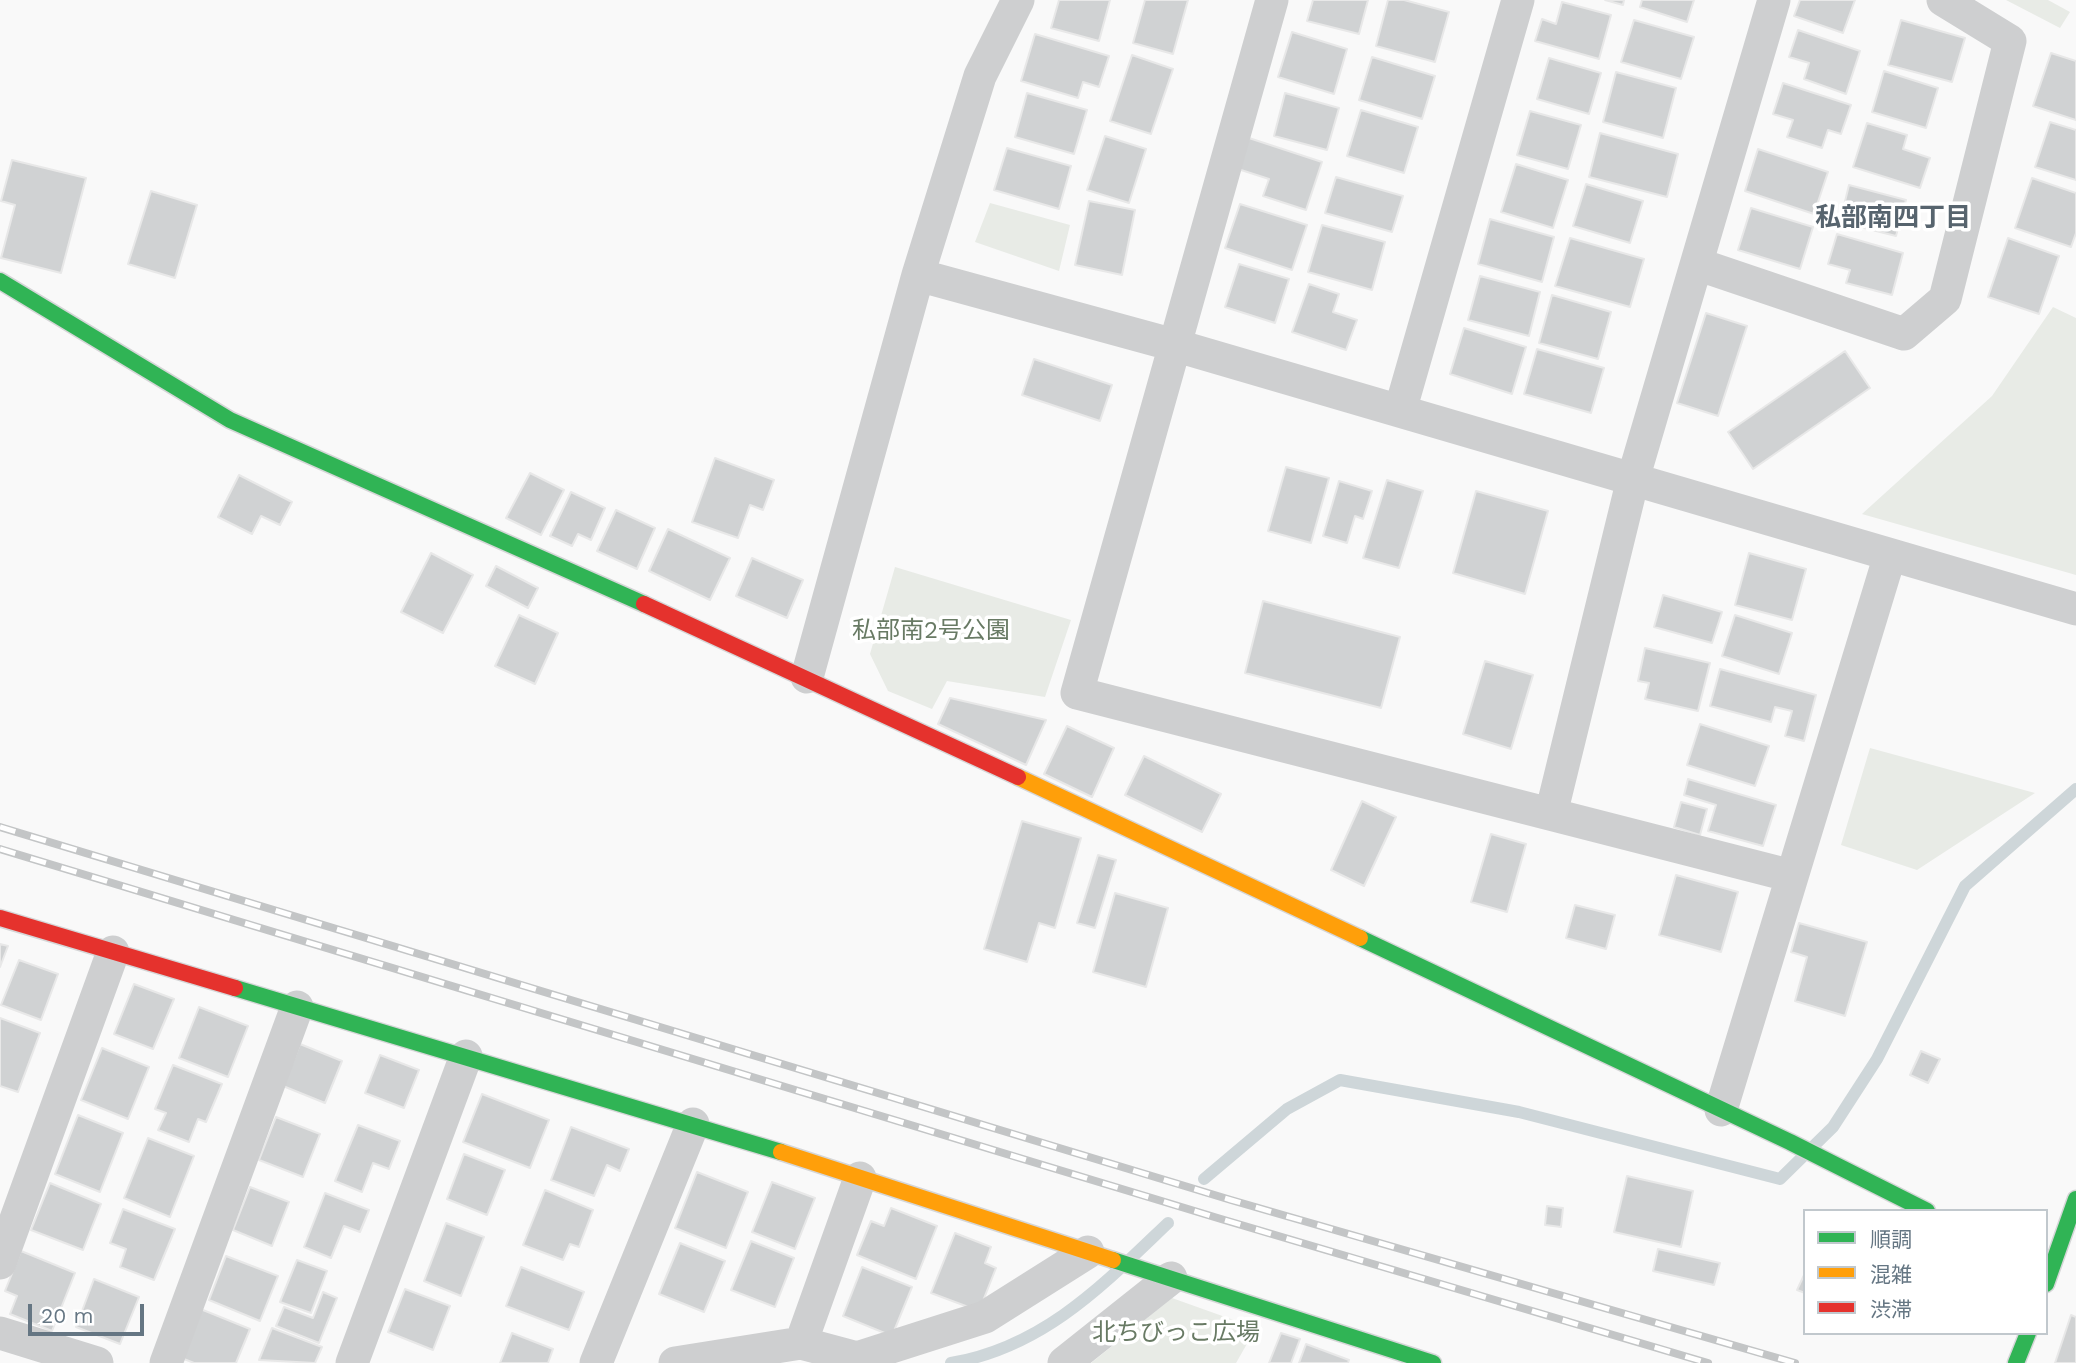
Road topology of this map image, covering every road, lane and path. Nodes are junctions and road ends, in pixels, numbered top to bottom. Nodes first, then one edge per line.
1 (1018, 0) edge
2 (1272, 0) edge
3 (1518, 0) edge
4 (1774, 0) edge
5 (1943, 0) edge
6 (1697, 264) junction
7 (918, 275) junction
8 (0, 281) edge
9 (1174, 345) junction
10 (1400, 411) junction
11 (1633, 480) junction
12 (1890, 555) junction
13 (2076, 609) edge
14 (807, 677) junction
15 (1551, 814) junction
16 (1792, 876) junction
17 (0, 918) edge
18 (113, 952) junction
19 (297, 1007) junction
20 (466, 1056) junction
21 (1721, 1110) junction
22 (692, 1124) junction
23 (860, 1178) junction
24 (2076, 1199) edge
25 (1923, 1209) edge
26 (1088, 1252) junction
27 (0, 1263) edge
28 (2052, 1276) edge
29 (1171, 1278) junction
30 (0, 1334) edge
31 (2027, 1335) edge
32 (801, 1343) junction
33 (1398, 1358) edge
34 (97, 1363) edge
35 (166, 1363) edge
36 (352, 1363) edge
37 (596, 1363) edge
38 (675, 1363) edge
39 (1064, 1363) edge
40 (1433, 1363) edge
41 (2016, 1363) edge

1 - 7 street
2 - 9 street
3 - 10 street
4 - 6 street
5 - 6 street
6 - 11 street
7 - 9 street
7 - 14 street
8 - 14 street
9 - 10 street
9 - 15 street
10 - 11 street
11 - 12 street
11 - 15 street
12 - 13 street
12 - 16 street
14 - 21 street
15 - 16 street
16 - 21 street
17 - 18 street
18 - 19 street
18 - 27 street
19 - 20 street
19 - 35 street
20 - 22 street
20 - 36 street
21 - 25 street
22 - 23 street
22 - 37 street
23 - 26 street
23 - 32 street
24 - 28 street
26 - 29 street
26 - 32 street
29 - 33 street
29 - 39 street
30 - 34 street
31 - 41 street
32 - 38 street
33 - 40 street

